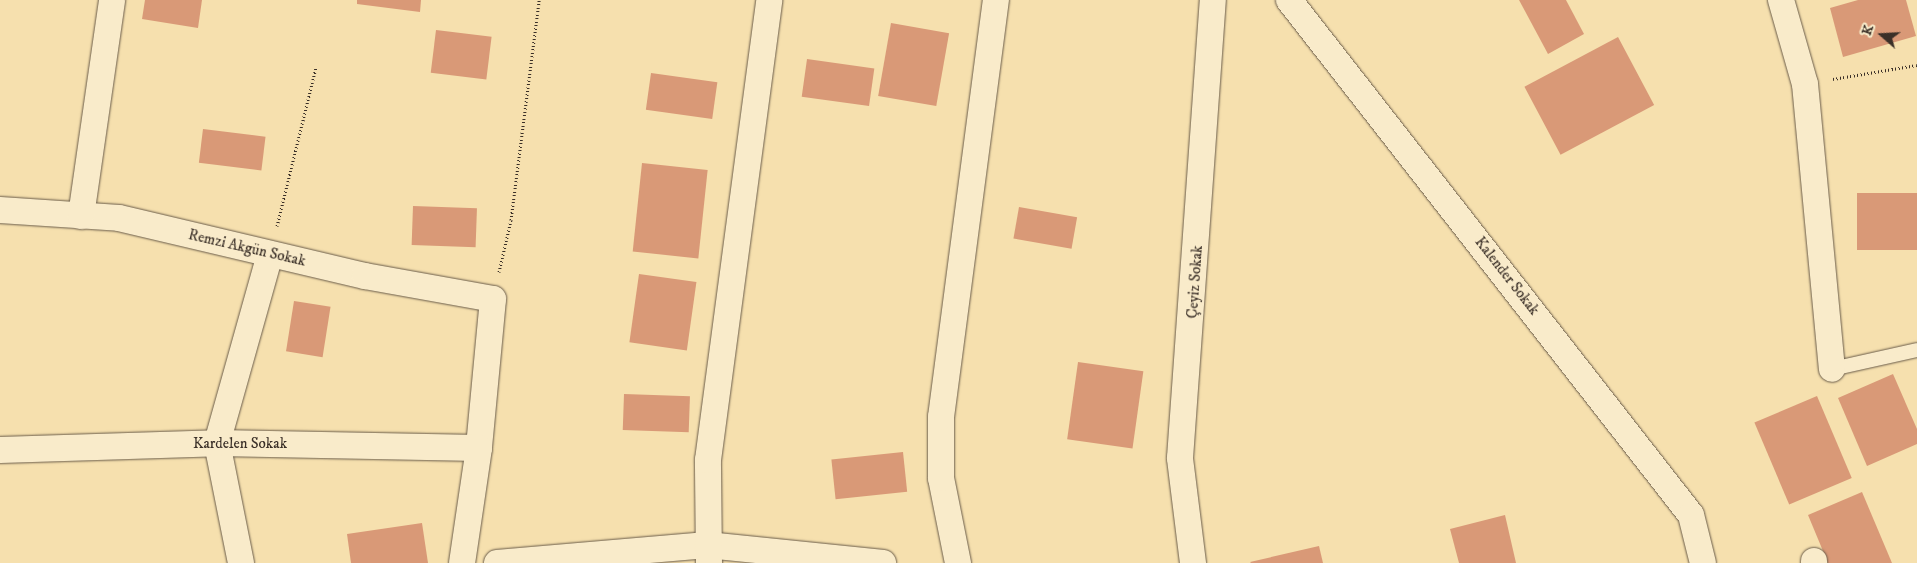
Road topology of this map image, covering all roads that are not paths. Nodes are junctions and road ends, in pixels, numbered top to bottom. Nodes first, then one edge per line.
1 (112, 0) edge
2 (769, 0) edge
3 (996, 0) edge
4 (1213, 0) edge
5 (1289, 0) edge
6 (1781, 0) edge
7 (0, 210) edge
8 (81, 216) junction
9 (270, 254) junction
10 (1917, 350) edge
11 (1832, 369) joint
12 (217, 443) junction
13 (479, 448) junction
14 (0, 450) edge
15 (708, 554) edge
16 (241, 563) edge
17 (462, 563) edge
18 (496, 563) edge
19 (883, 563) edge
20 (958, 563) edge
21 (1193, 563) edge
22 (1703, 563) edge

1 - 8 street
2 - 15 street
3 - 20 street
4 - 21 street, Çeyiz Sokak
5 - 22 street, Kalender Sokak
6 - 11 street
7 - 8 street, Remzi Akgün Sokak
8 - 9 street, Remzi Akgün Sokak
9 - 12 street
9 - 13 street, Remzi Akgün Sokak
10 - 11 lane
12 - 13 street, Kardelen Sokak
12 - 14 street, Kardelen Sokak
12 - 16 street
13 - 17 street
15 - 18 street
15 - 19 street

